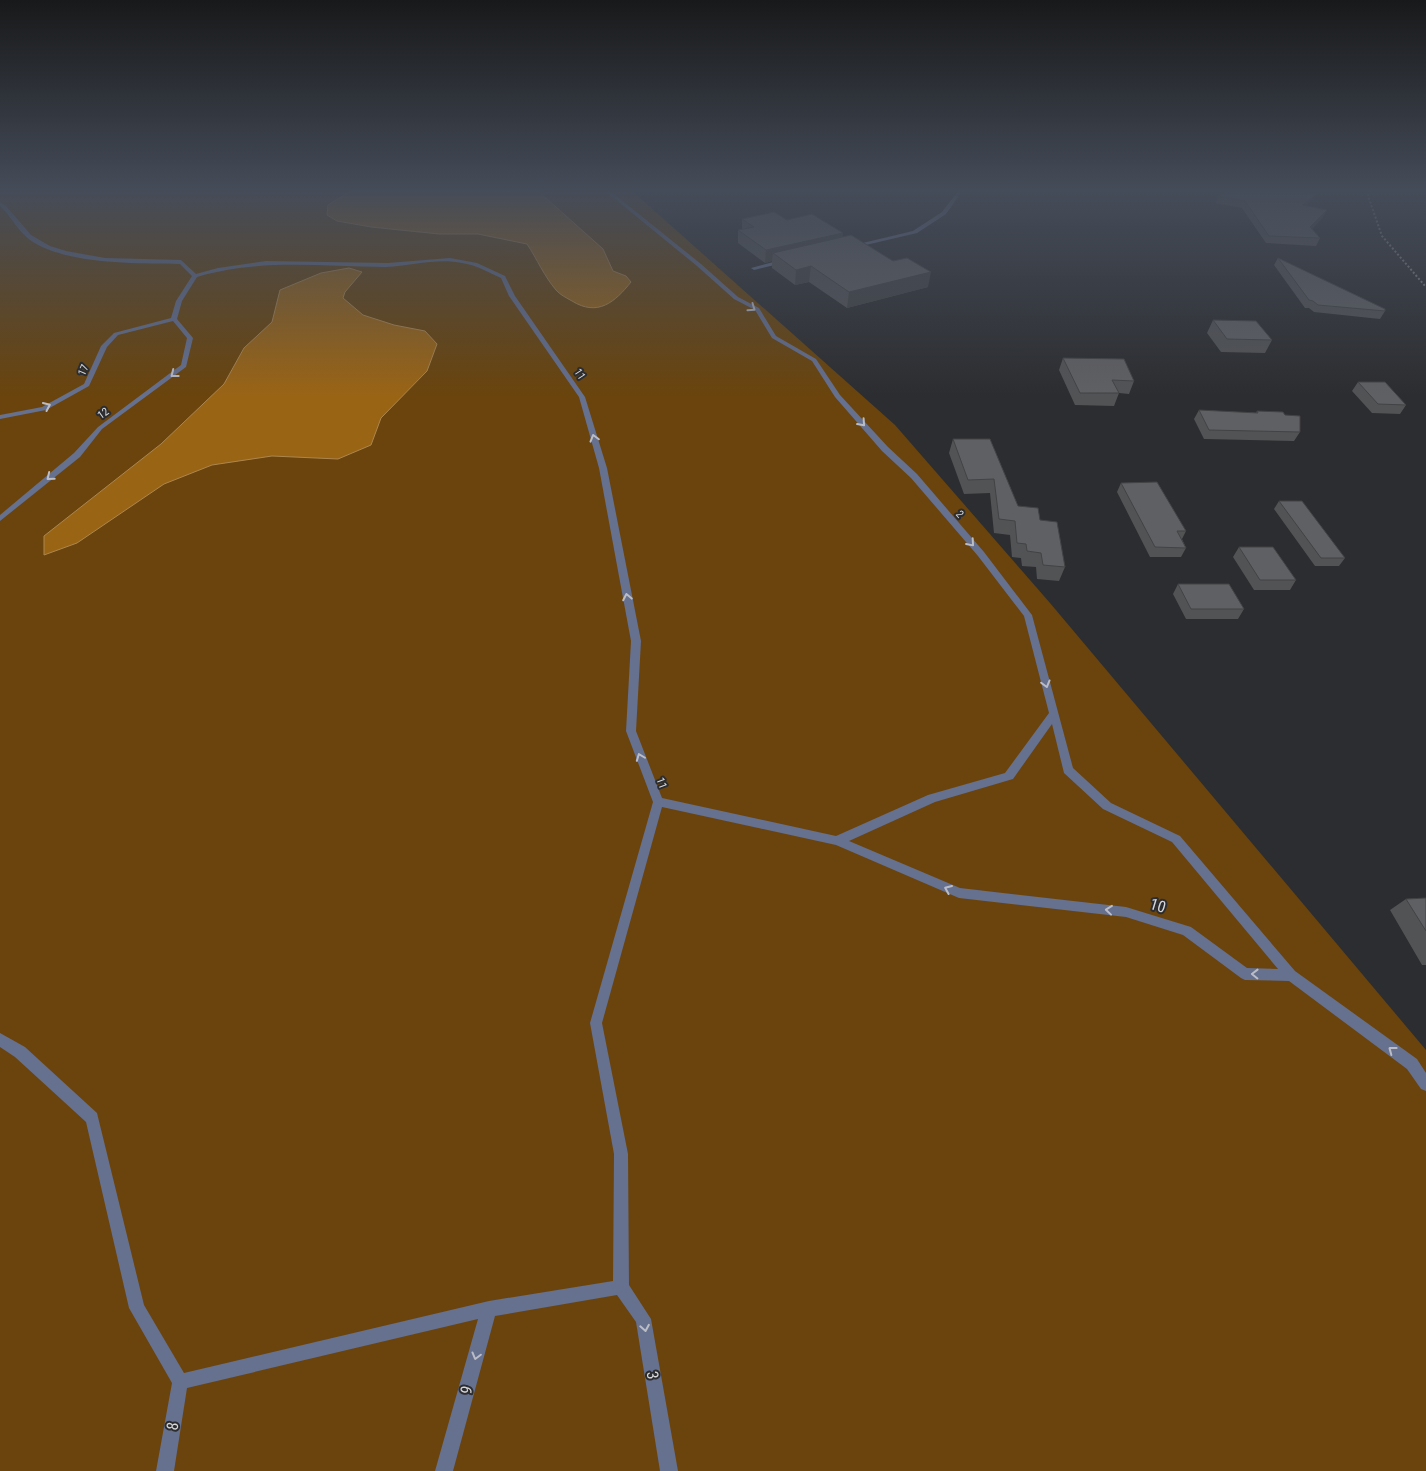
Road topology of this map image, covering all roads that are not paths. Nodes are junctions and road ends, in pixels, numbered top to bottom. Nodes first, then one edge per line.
1 (104, 259) edge
2 (691, 259) edge
3 (791, 260) edge
4 (754, 268) dead end
5 (195, 276) junction
6 (174, 319) junction
7 (0, 417) edge
8 (0, 519) edge
9 (1054, 714) junction
10 (658, 802) junction
11 (838, 841) junction
12 (1291, 975) junction
13 (0, 1038) edge
14 (1426, 1084) edge
15 (621, 1287) junction
16 (489, 1309) junction
17 (180, 1382) junction
18 (165, 1471) edge
19 (444, 1471) edge
20 (669, 1471) edge

1 - 5 street
2 -> 9 street, 2
3 - 4 street
5 - 6 street
10 -> 5 street, 11
7 -> 6 street, 17
6 -> 8 street, 12
9 - 11 street
9 - 12 street, 2
10 - 11 street, 10
10 - 15 street
12 -> 11 street, 10
14 -> 12 street
13 - 17 street
15 - 16 street
15 -> 20 street, 3
16 - 17 street
16 -> 19 street, 9
17 - 18 street, 8

